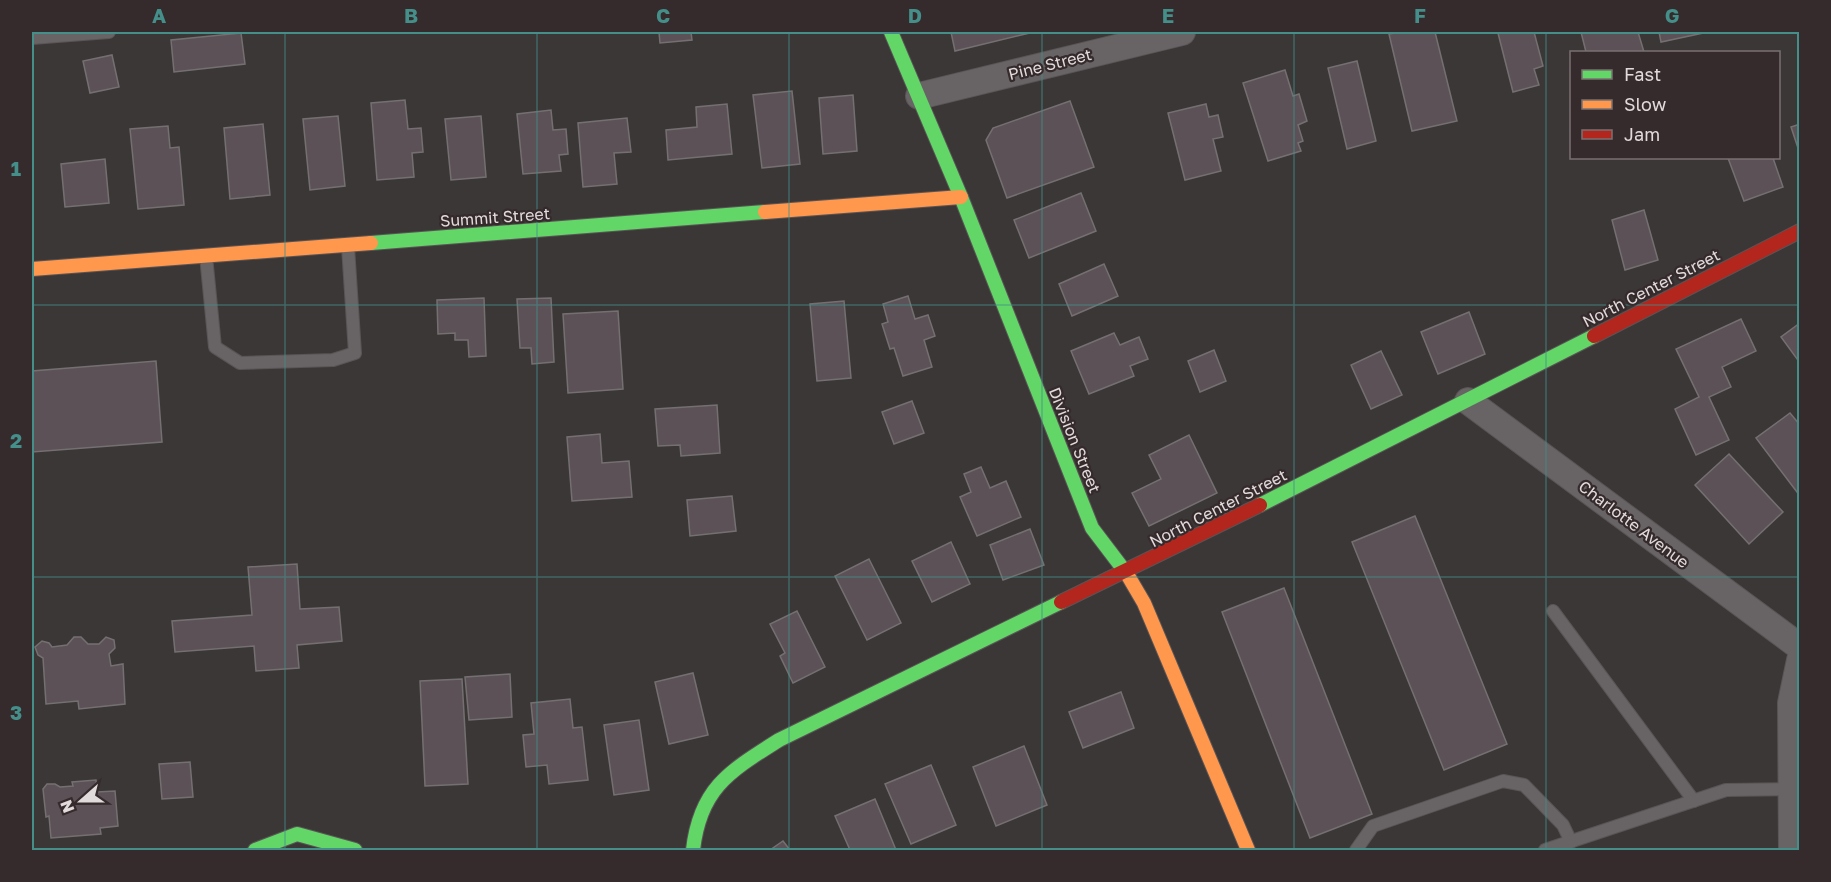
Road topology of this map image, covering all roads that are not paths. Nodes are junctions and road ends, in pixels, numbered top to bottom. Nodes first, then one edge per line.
1 (109, 32) edge
2 (891, 32) edge
3 (1182, 32) edge
4 (32, 38) edge
5 (919, 96) junction
6 (961, 197) junction
7 (1800, 231) edge
8 (348, 244) junction
9 (206, 255) junction
10 (32, 269) edge
11 (1468, 401) junction
12 (1126, 572) junction
13 (1553, 611) dead end
14 (1800, 647) edge
15 (1800, 660) edge
16 (1791, 789) junction
17 (1694, 801) junction
18 (301, 842) edge
19 (1570, 842) junction
20 (255, 850) edge
21 (355, 850) edge
22 (693, 850) edge
23 (1248, 850) edge
24 (1356, 850) edge
25 (1545, 850) edge
26 (1792, 850) edge

1 - 4 lane
2 - 5 street, Division Street
3 - 5 street, Pine Street
5 - 6 street, Division Street
6 - 8 street, Summit Street
6 - 12 street, Division Street
7 - 11 street, North Center Street
8 - 9 street, Summit Street
8 - 9 lane
9 - 10 street, Summit Street
11 - 12 street, North Center Street
11 - 14 street, Charlotte Avenue
12 - 22 street, North Center Street
12 - 23 street, Division Street
13 - 17 lane
15 - 16 street
16 - 17 lane
16 - 26 street
17 - 19 lane
18 - 20 street
18 - 21 street
19 - 24 lane
19 - 25 lane

